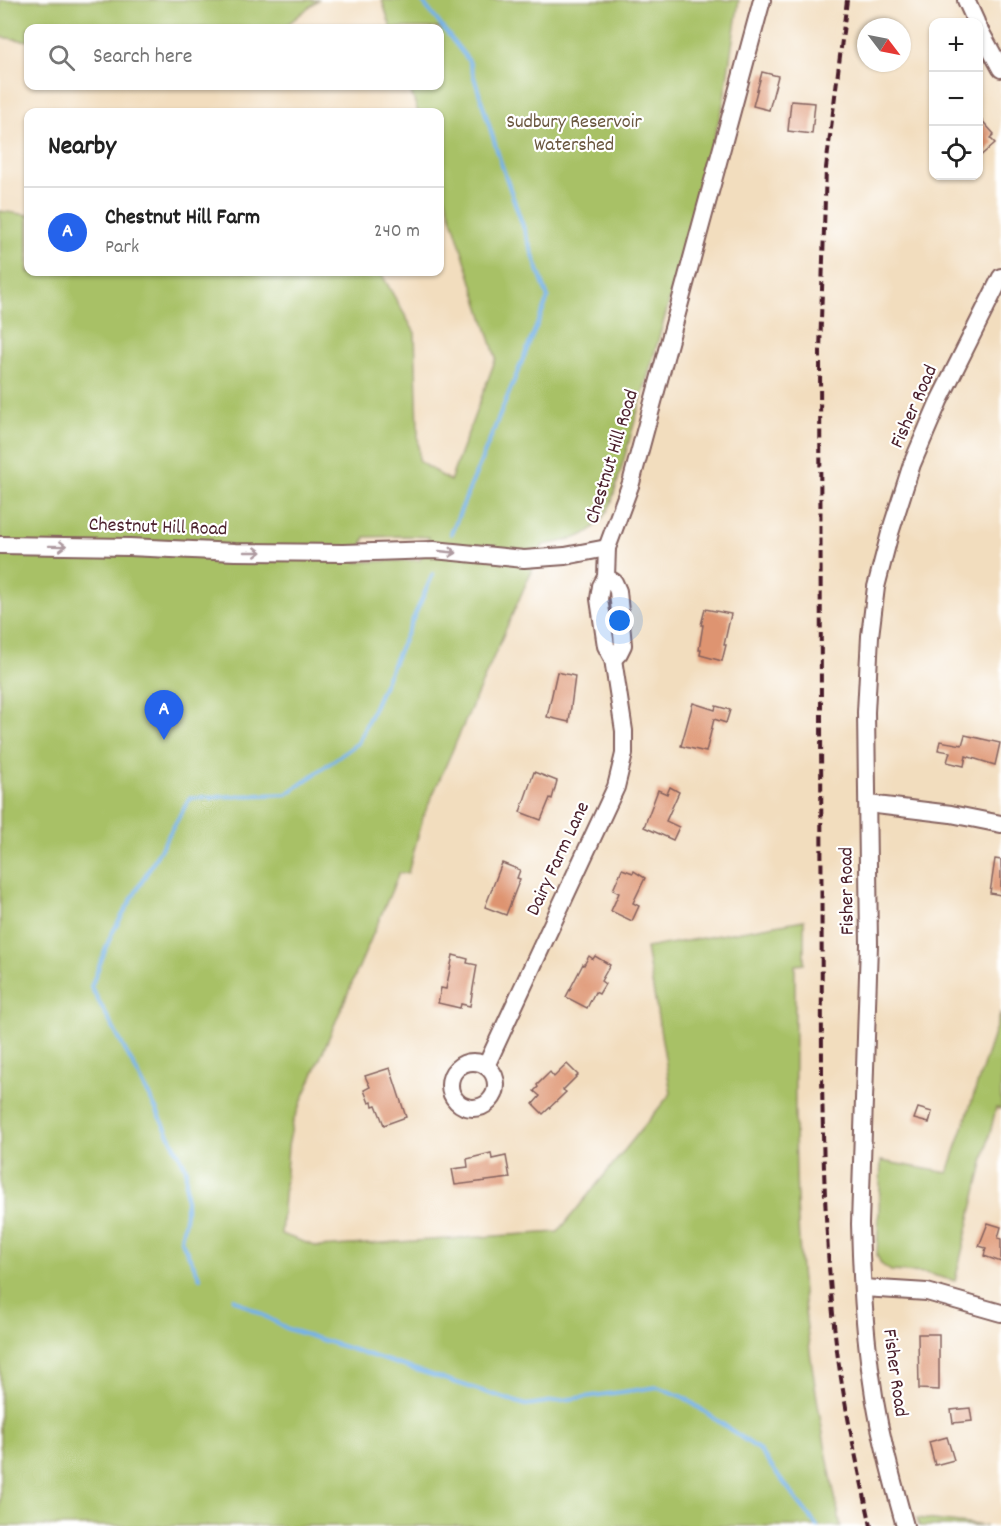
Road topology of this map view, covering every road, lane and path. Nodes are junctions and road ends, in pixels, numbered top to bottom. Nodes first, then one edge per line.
1 (762, 0) edge
2 (966, 0) edge
3 (974, 18) edge
4 (983, 36) edge
5 (1001, 69) edge
6 (1001, 277) edge
7 (0, 545) edge
8 (607, 548) junction
9 (868, 804) junction
10 (1001, 824) edge
11 (486, 1066) dead end
12 (863, 1288) junction
13 (1001, 1313) edge
14 (905, 1526) edge

1 - 8 street, Chestnut Hill Road
2 - 3 street
4 - 5 street
6 - 9 street, Fisher Road
7 -> 8 street, Chestnut Hill Road
8 - 11 street, Dairy Farm Lane
9 - 10 street
9 - 12 street, Fisher Road
12 - 13 street
12 - 14 street, Fisher Road

